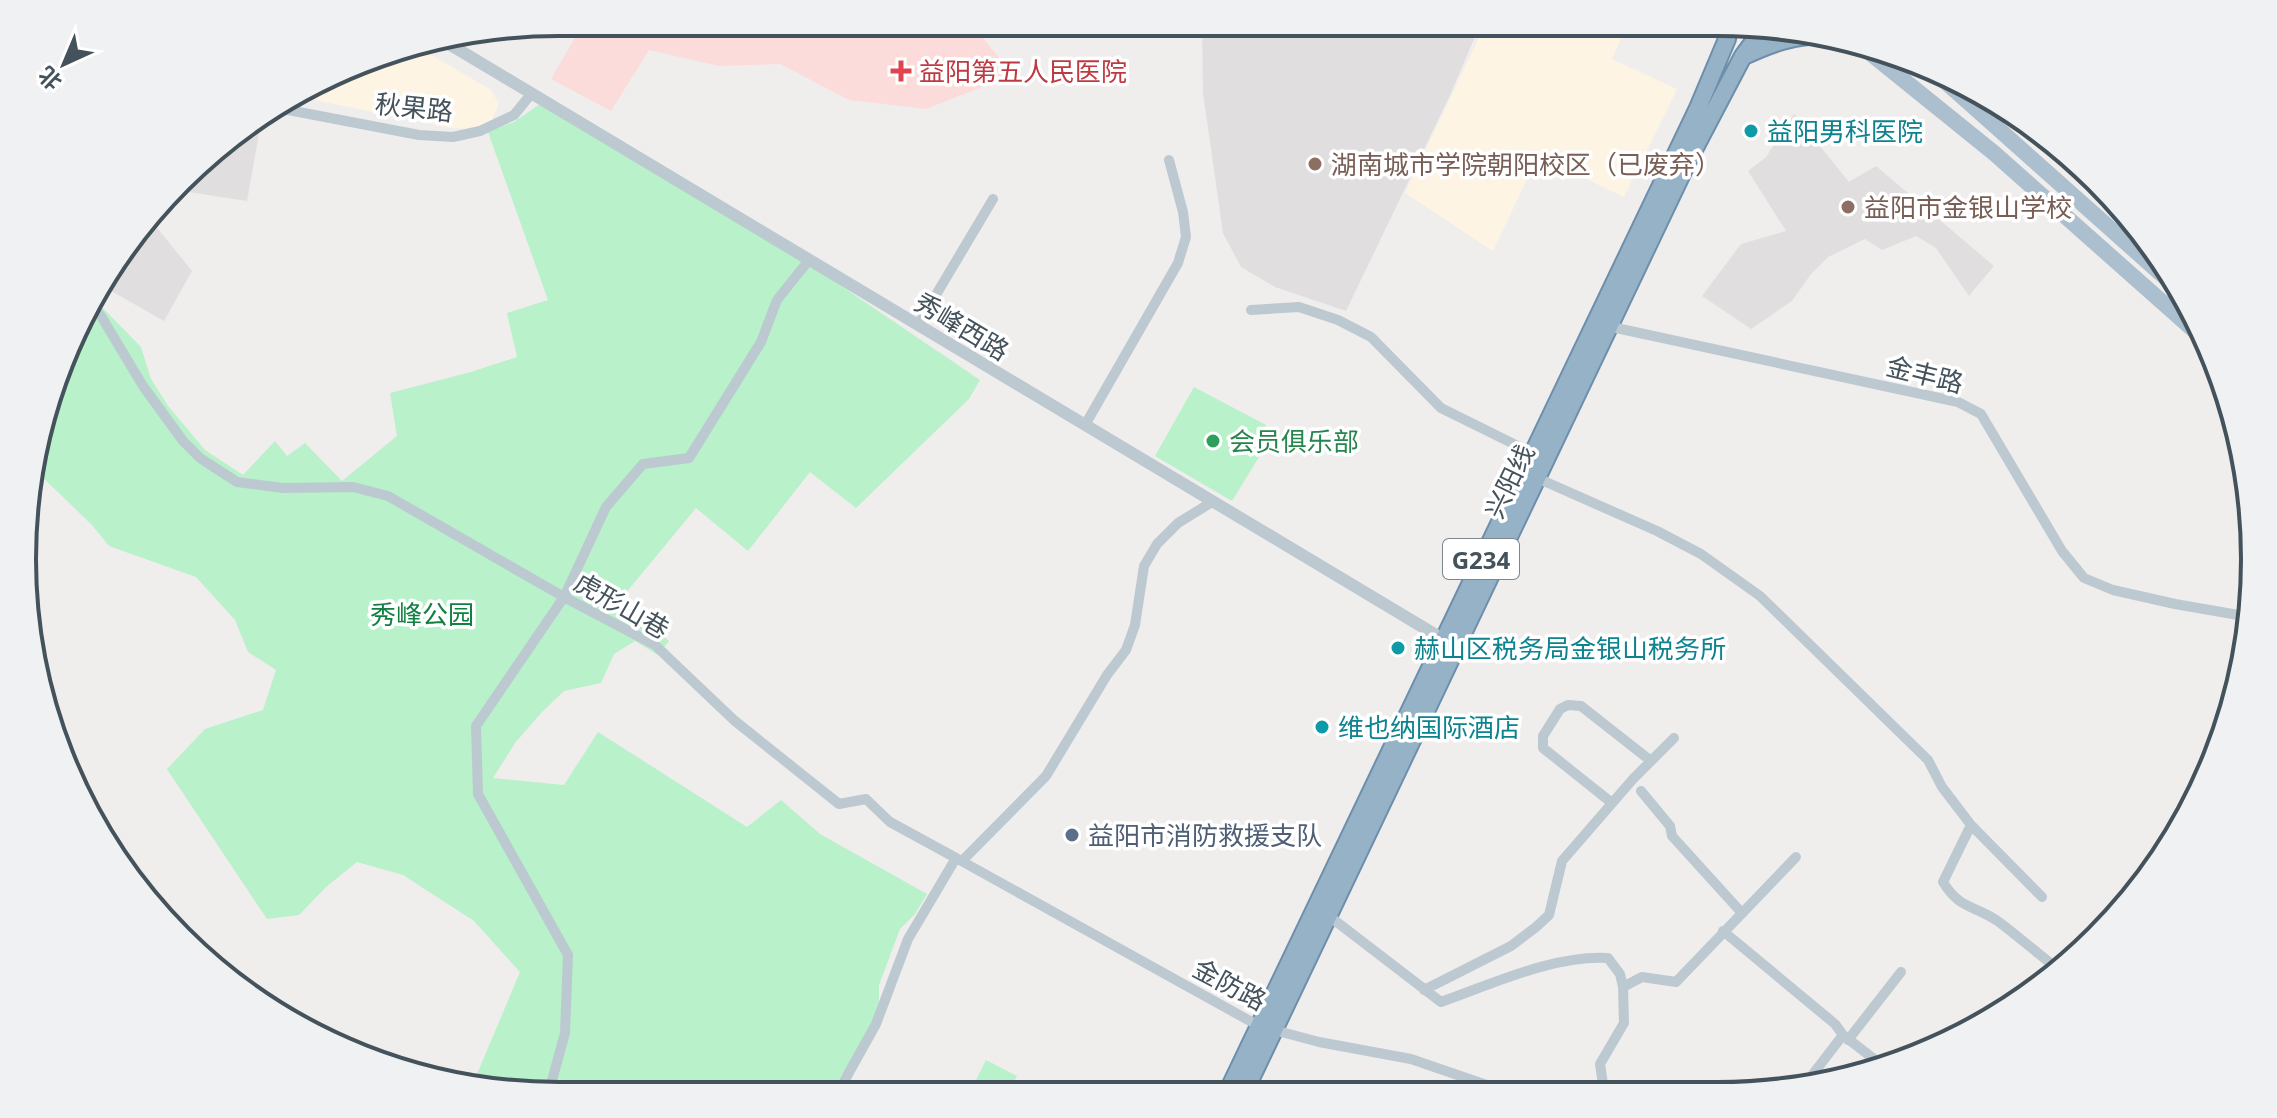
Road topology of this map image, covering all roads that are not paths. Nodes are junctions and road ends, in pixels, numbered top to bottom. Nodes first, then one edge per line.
1 (1727, 36) edge
2 (1757, 37) edge
3 (1782, 40) edge
4 (454, 47) edge
5 (1743, 56) junction
6 (1882, 63) edge
7 (532, 93) junction
8 (1965, 98) edge
9 (290, 110) edge
10 (1169, 160) dead end
11 (993, 199) dead end
12 (2139, 249) edge
13 (809, 260) junction
14 (1251, 310) dead end
15 (98, 313) edge
16 (2183, 321) edge
17 (918, 325) junction
18 (1601, 325) junction
19 (1085, 425) junction
20 (1532, 453) junction
21 (1537, 478) junction
22 (1212, 502) junction
23 (564, 597) junction
24 (2238, 615) edge
25 (1450, 643) junction
26 (1674, 738) dead end
27 (1651, 761) junction
28 (1641, 791) dead end
29 (1612, 803) junction
30 (1971, 825) junction
31 (1796, 857) dead end
32 (959, 859) junction
33 (2042, 897) dead end
34 (1741, 912) junction
35 (1329, 916) junction
36 (1723, 931) junction
37 (2050, 963) edge
38 (1901, 972) dead end
39 (1623, 987) junction
40 (1424, 990) junction
41 (1266, 1028) junction
42 (1846, 1038) junction
43 (1873, 1058) edge
44 (1815, 1073) edge
45 (552, 1082) edge
46 (844, 1082) edge
47 (1234, 1082) edge
48 (1248, 1082) edge
49 (1478, 1082) edge
50 (1603, 1082) edge

1 - 18 highway, 兴阳线 / G234
2 - 5 highway, 兴阳线 / G234
3 - 5 highway
4 - 7 street, 秀峰西路
5 - 18 highway, 兴阳线 / G234
6 - 16 main road
7 - 9 street, 秋果路
7 - 13 street, 秀峰西路
8 - 12 main road
10 - 19 street
11 - 17 street
13 - 17 street, 秀峰西路
13 - 23 street
14 - 20 street
15 - 23 street, 虎形山巷
17 - 19 street, 秀峰西路
18 - 20 highway, 兴阳线 / G234
18 - 21 highway, 兴阳线 / G234
18 - 24 street, 金丰路
19 - 22 street, 秀峰西路
20 - 25 highway, 兴阳线 / G234
21 - 25 highway, 兴阳线 / G234
21 - 30 street
22 - 25 street, 秀峰西路
22 - 32 street
23 - 32 street, 虎形山巷
23 - 45 street
25 - 35 highway, 兴阳线 / G234
25 - 41 highway, 兴阳线 / G234
26 - 27 street
27 - 29 street
27 - 29 street
28 - 34 street
29 - 40 street
30 - 33 street
30 - 37 street
31 - 34 street
32 - 41 street, 金防路
32 - 46 street
34 - 36 street
35 - 40 street
35 - 41 highway, 兴阳线 / G234
36 - 39 street
36 - 42 street
38 - 42 street
39 - 40 street
39 - 50 street
41 - 47 highway, 兴阳线 / G234
41 - 48 highway, 兴阳线 / G234
41 - 49 street, 金防路
42 - 43 street
42 - 44 street

